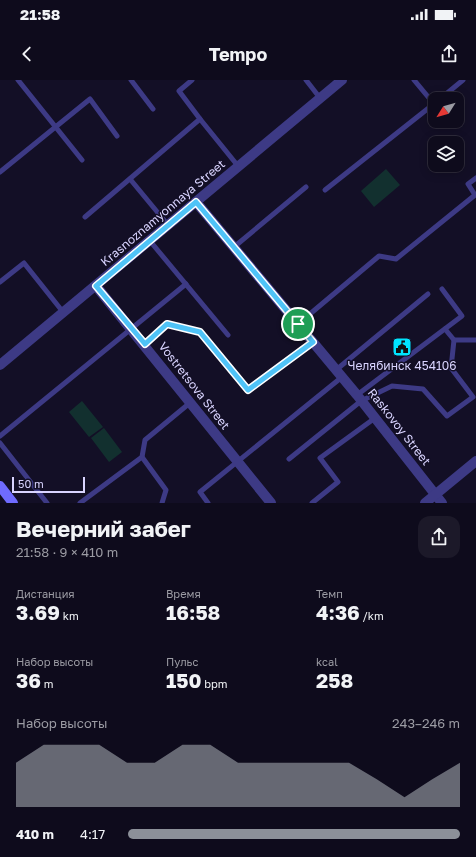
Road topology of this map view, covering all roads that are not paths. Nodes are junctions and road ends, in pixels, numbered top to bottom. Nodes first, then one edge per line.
1 (18, 80) edge
2 (131, 80) edge
3 (306, 80) edge
4 (342, 80) edge
5 (414, 80) edge
6 (463, 80) edge
7 (189, 81) edge
8 (448, 92) edge
9 (428, 97) edge
10 (320, 98) junction
11 (153, 109) dead end
12 (428, 109) edge
13 (200, 119) junction
14 (55, 128) junction
15 (116, 136) dead end
16 (82, 160) dead end
17 (238, 166) junction
18 (0, 172) edge
19 (476, 178) edge
20 (130, 179) junction
21 (306, 187) dead end
22 (325, 190) dead end
23 (196, 202) junction
24 (85, 217) dead end
25 (168, 225) junction
26 (150, 241) junction
27 (234, 247) junction
28 (0, 282) edge
29 (186, 284) junction
30 (96, 286) junction
31 (442, 289) dead end
32 (428, 294) dead end
33 (63, 312) junction
34 (298, 324) junction
35 (132, 329) junction
36 (445, 329) junction
37 (228, 335) dead end
38 (454, 340) junction
39 (476, 340) edge
40 (313, 342) junction
41 (145, 344) junction
42 (0, 365) edge
43 (339, 373) junction
44 (359, 398) junction
45 (191, 402) junction
46 (375, 418) junction
47 (0, 436) edge
48 (0, 443) edge
49 (142, 457) junction
50 (289, 459) dead end
51 (476, 461) edge
52 (238, 462) junction
53 (0, 486) edge
54 (435, 494) junction
55 (13, 503) edge
56 (47, 503) edge
57 (80, 503) edge
58 (162, 503) edge
59 (208, 503) edge
60 (272, 503) edge
61 (312, 503) edge
62 (425, 503) edge
63 (442, 503) edge

1 - 14 lane
2 - 11 lane
3 - 10 lane
4 - 10 street, Krasnoznamyonnaya Street
5 - 9 lane
6 - 8 lane
7 - 13 lane
10 - 17 street, Krasnoznamyonnaya Street
12 - 22 lane
13 - 17 lane
13 - 20 lane
14 - 15 lane
14 - 16 lane
14 - 18 lane
17 - 23 street, Krasnoznamyonnaya Street
19 - 34 lane
20 - 24 lane
20 - 25 lane
21 - 27 lane
23 - 25 street, Krasnoznamyonnaya Street
23 - 27 street, Raskovoy Street
25 - 26 street, Krasnoznamyonnaya Street
26 - 29 lane
26 - 30 street, Krasnoznamyonnaya Street
27 - 34 street, Raskovoy Street
28 - 33 lane
29 - 35 lane
29 - 37 lane
30 - 33 street, Krasnoznamyonnaya Street
30 - 35 street, Vostretsova Street
31 - 36 lane
32 - 43 lane
33 - 42 street, Krasnoznamyonnaya Street
34 - 40 street, Raskovoy Street
35 - 41 street, Vostretsova Street
35 - 47 lane
36 - 38 lane
36 - 44 lane
38 - 39 lane
38 - 44 lane
40 - 41 lane
40 - 43 street, Raskovoy Street
41 - 45 street, Vostretsova Street
43 - 44 street, Raskovoy Street
43 - 52 lane
44 - 46 street, Raskovoy Street
44 - 50 lane
45 - 49 lane
45 - 52 street, Vostretsova Street
46 - 54 street, Raskovoy Street
46 - 61 lane
48 - 56 lane
49 - 57 lane
49 - 58 lane
51 - 54 street
52 - 59 lane
52 - 60 street, Vostretsova Street
53 - 55 main road
54 - 62 street
54 - 63 street, Raskovoy Street

